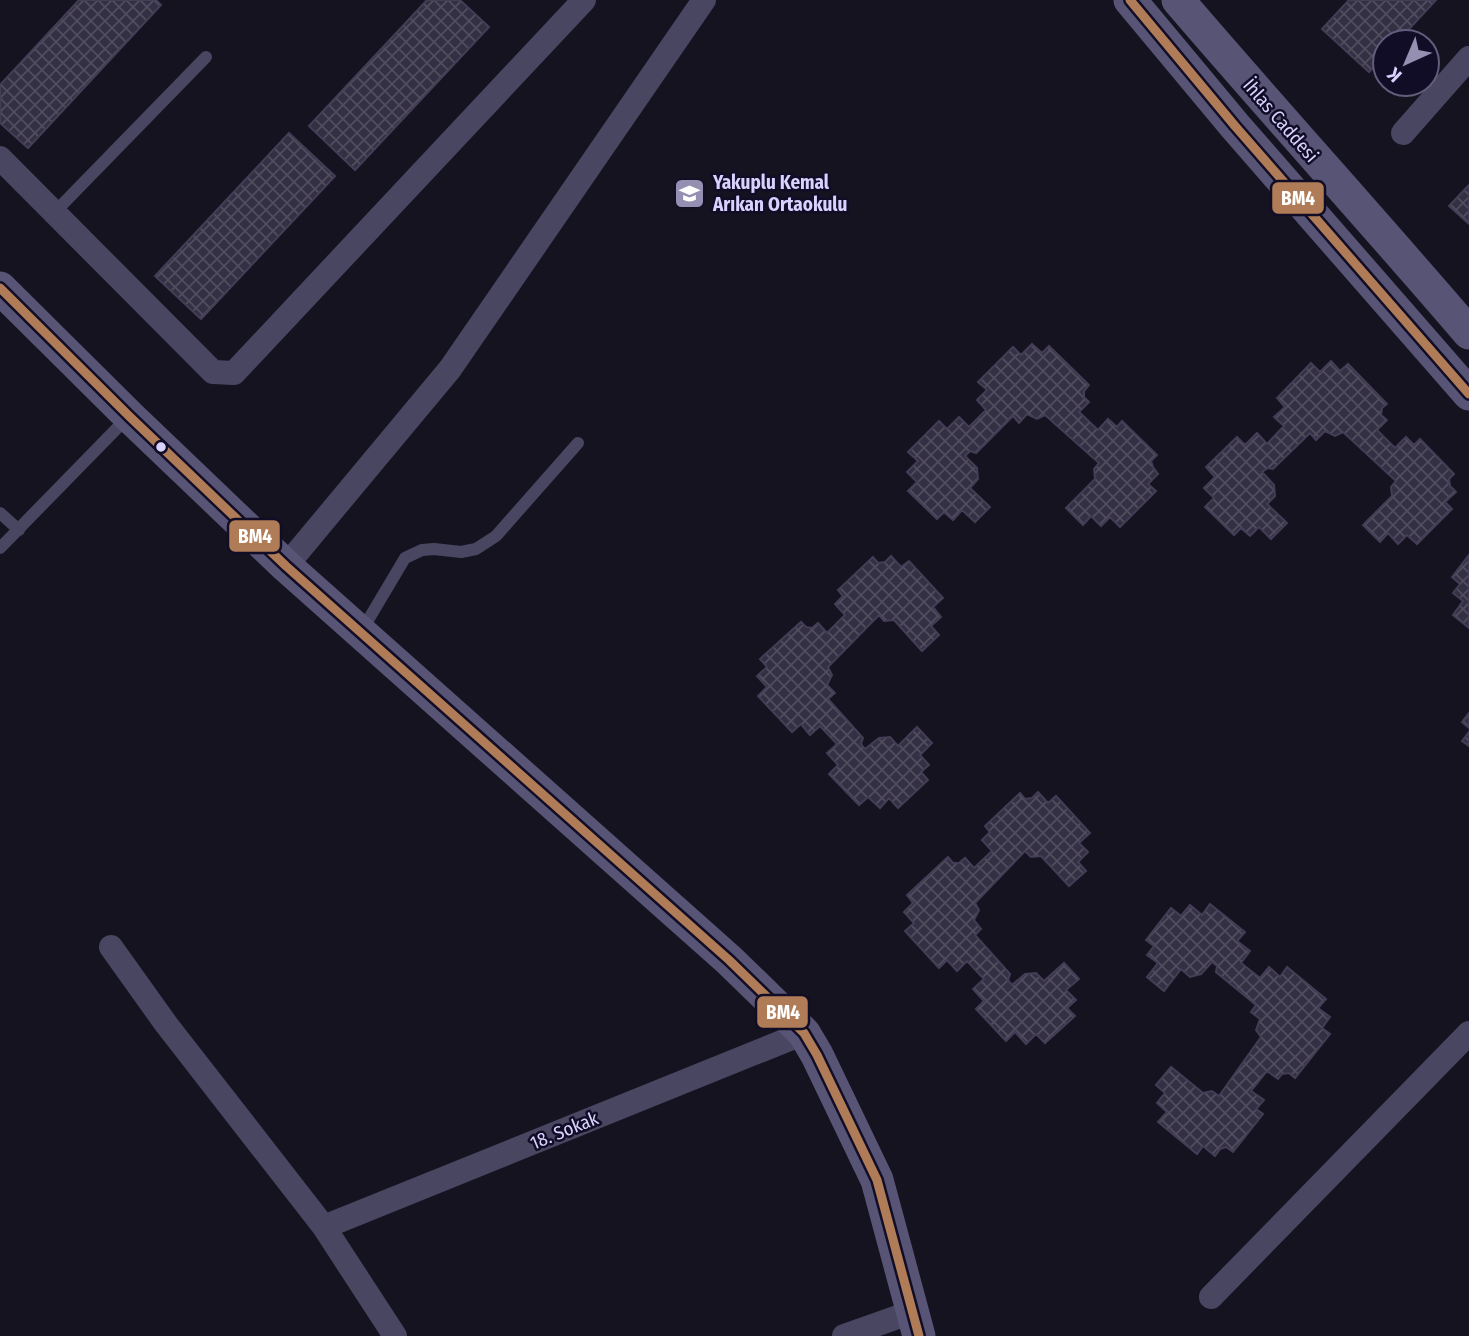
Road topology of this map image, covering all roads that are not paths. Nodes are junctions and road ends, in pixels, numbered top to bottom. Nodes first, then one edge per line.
1 (583, 0) edge
2 (704, 0) edge
3 (1130, 0) edge
4 (1178, 0) edge
5 (206, 57) dead end
6 (1469, 58) edge
7 (1263, 100) junction
8 (1235, 126) junction
9 (1402, 133) dead end
10 (0, 158) edge
11 (54, 213) junction
12 (0, 288) edge
13 (1469, 333) edge
14 (1469, 394) edge
15 (129, 416) junction
16 (579, 443) dead end
17 (0, 513) edge
18 (19, 530) junction
19 (0, 548) edge
20 (286, 566) junction
21 (361, 632) junction
22 (111, 947) dead end
23 (804, 1033) junction
24 (1469, 1033) edge
25 (324, 1227) junction
26 (1211, 1297) dead end
27 (916, 1324) edge
28 (395, 1336) edge
29 (844, 1336) edge

1 - 11 street
2 - 20 street
3 - 8 main road, İhlas Caddesi
4 - 7 main road, İhlas Caddesi
5 - 11 lane
6 - 9 street
7 - 8 main road
7 - 13 main road, İhlas Caddesi
8 - 14 main road, İhlas Caddesi
10 - 11 street
12 - 15 main road
15 - 18 lane
15 - 20 main road
16 - 21 lane
17 - 18 lane
18 - 19 lane
20 - 21 main road
21 - 23 main road
22 - 25 street
23 - 25 street, 18. Sokak
23 - 27 main road
24 - 26 street
25 - 28 street
27 - 29 street

